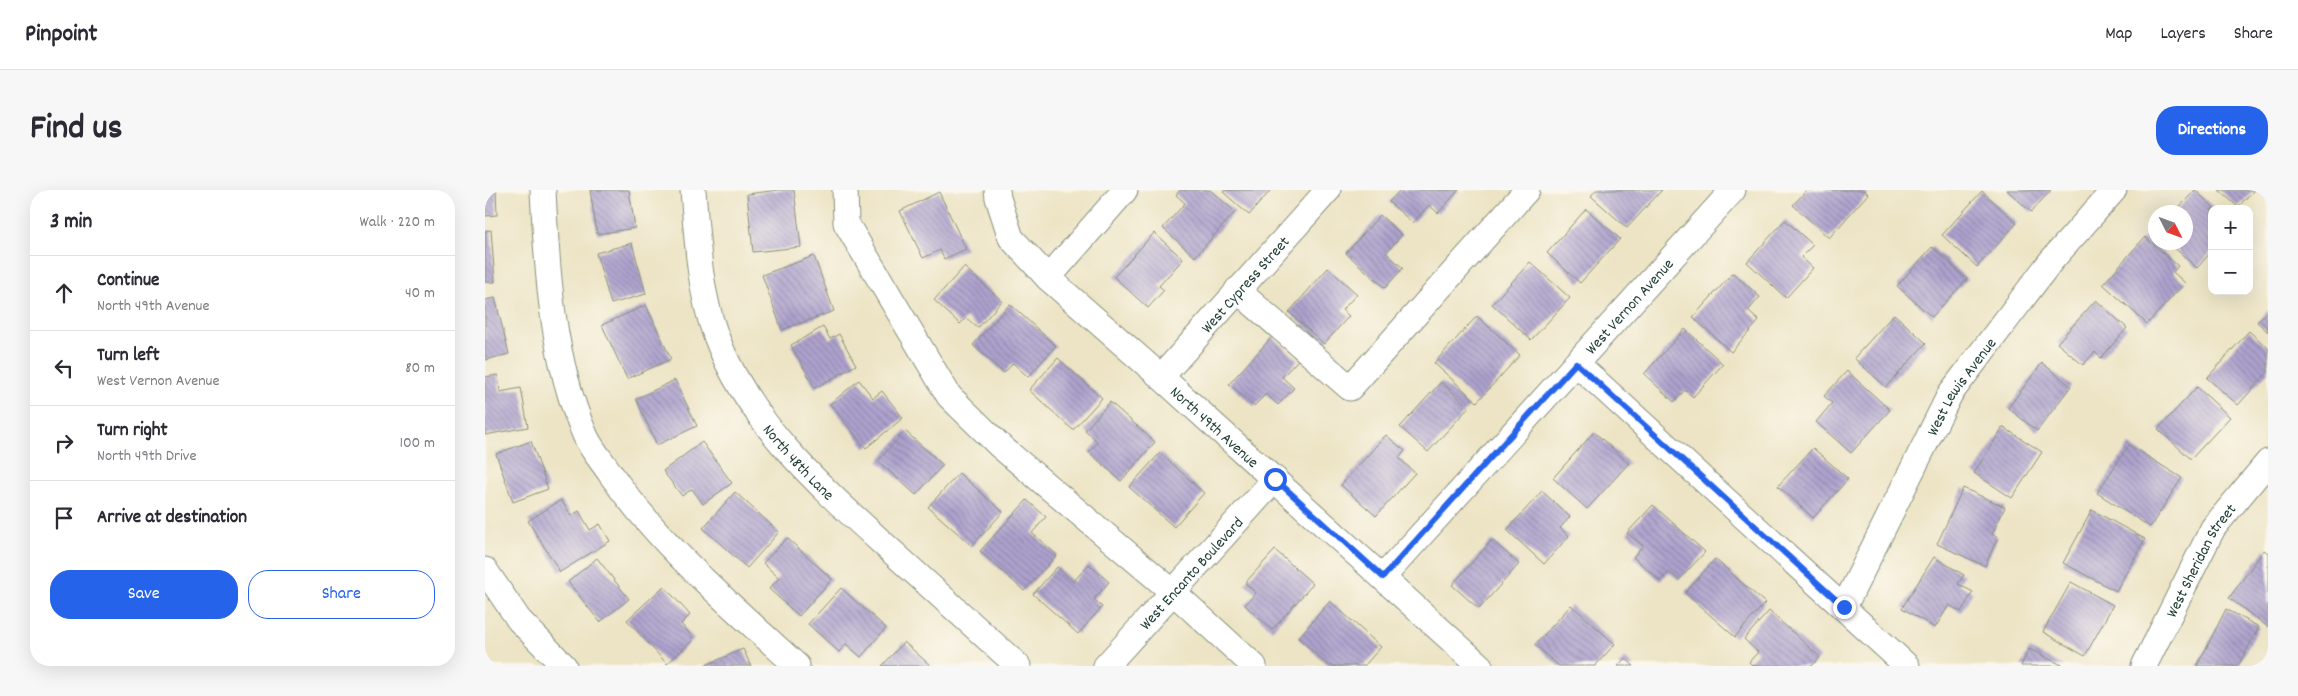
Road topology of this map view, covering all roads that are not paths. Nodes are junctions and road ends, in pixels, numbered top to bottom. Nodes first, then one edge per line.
1 (543, 190) edge
2 (693, 190) edge
3 (845, 190) edge
4 (997, 190) edge
5 (1125, 190) edge
6 (1327, 190) edge
7 (1527, 190) edge
8 (1733, 190) edge
9 (2114, 190) edge
10 (1048, 278) junction
11 (1237, 290) junction
12 (1576, 363) junction
13 (1161, 377) junction
14 (2268, 462) edge
15 (1275, 479) junction
16 (485, 570) edge
17 (1383, 577) junction
18 (1173, 592) junction
19 (1844, 607) junction
20 (564, 666) edge
21 (797, 666) edge
22 (1018, 666) edge
23 (1106, 666) edge
24 (1253, 666) edge
25 (1480, 666) edge
26 (1907, 666) edge
27 (2144, 666) edge

1 - 21 street
2 - 22 street, North 48th Lane
3 - 18 street
4 - 10 street, North 49th Avenue
5 - 10 street
6 - 11 street, West Cypress Street
7 - 11 street
8 - 12 street, West Vernon Avenue
9 - 19 street, West Lewis Avenue
10 - 13 street, North 49th Avenue
11 - 13 street, West Cypress Street
12 - 17 street, West Vernon Avenue
12 - 19 street
13 - 15 street, North 49th Avenue
14 - 27 street, West Sheridan Street
15 - 17 street, North 49th Avenue
15 - 18 street, West Encanto Boulevard
16 - 20 street
17 - 25 street, North 49th Avenue
18 - 23 street, West Encanto Boulevard
18 - 24 street
19 - 26 street

